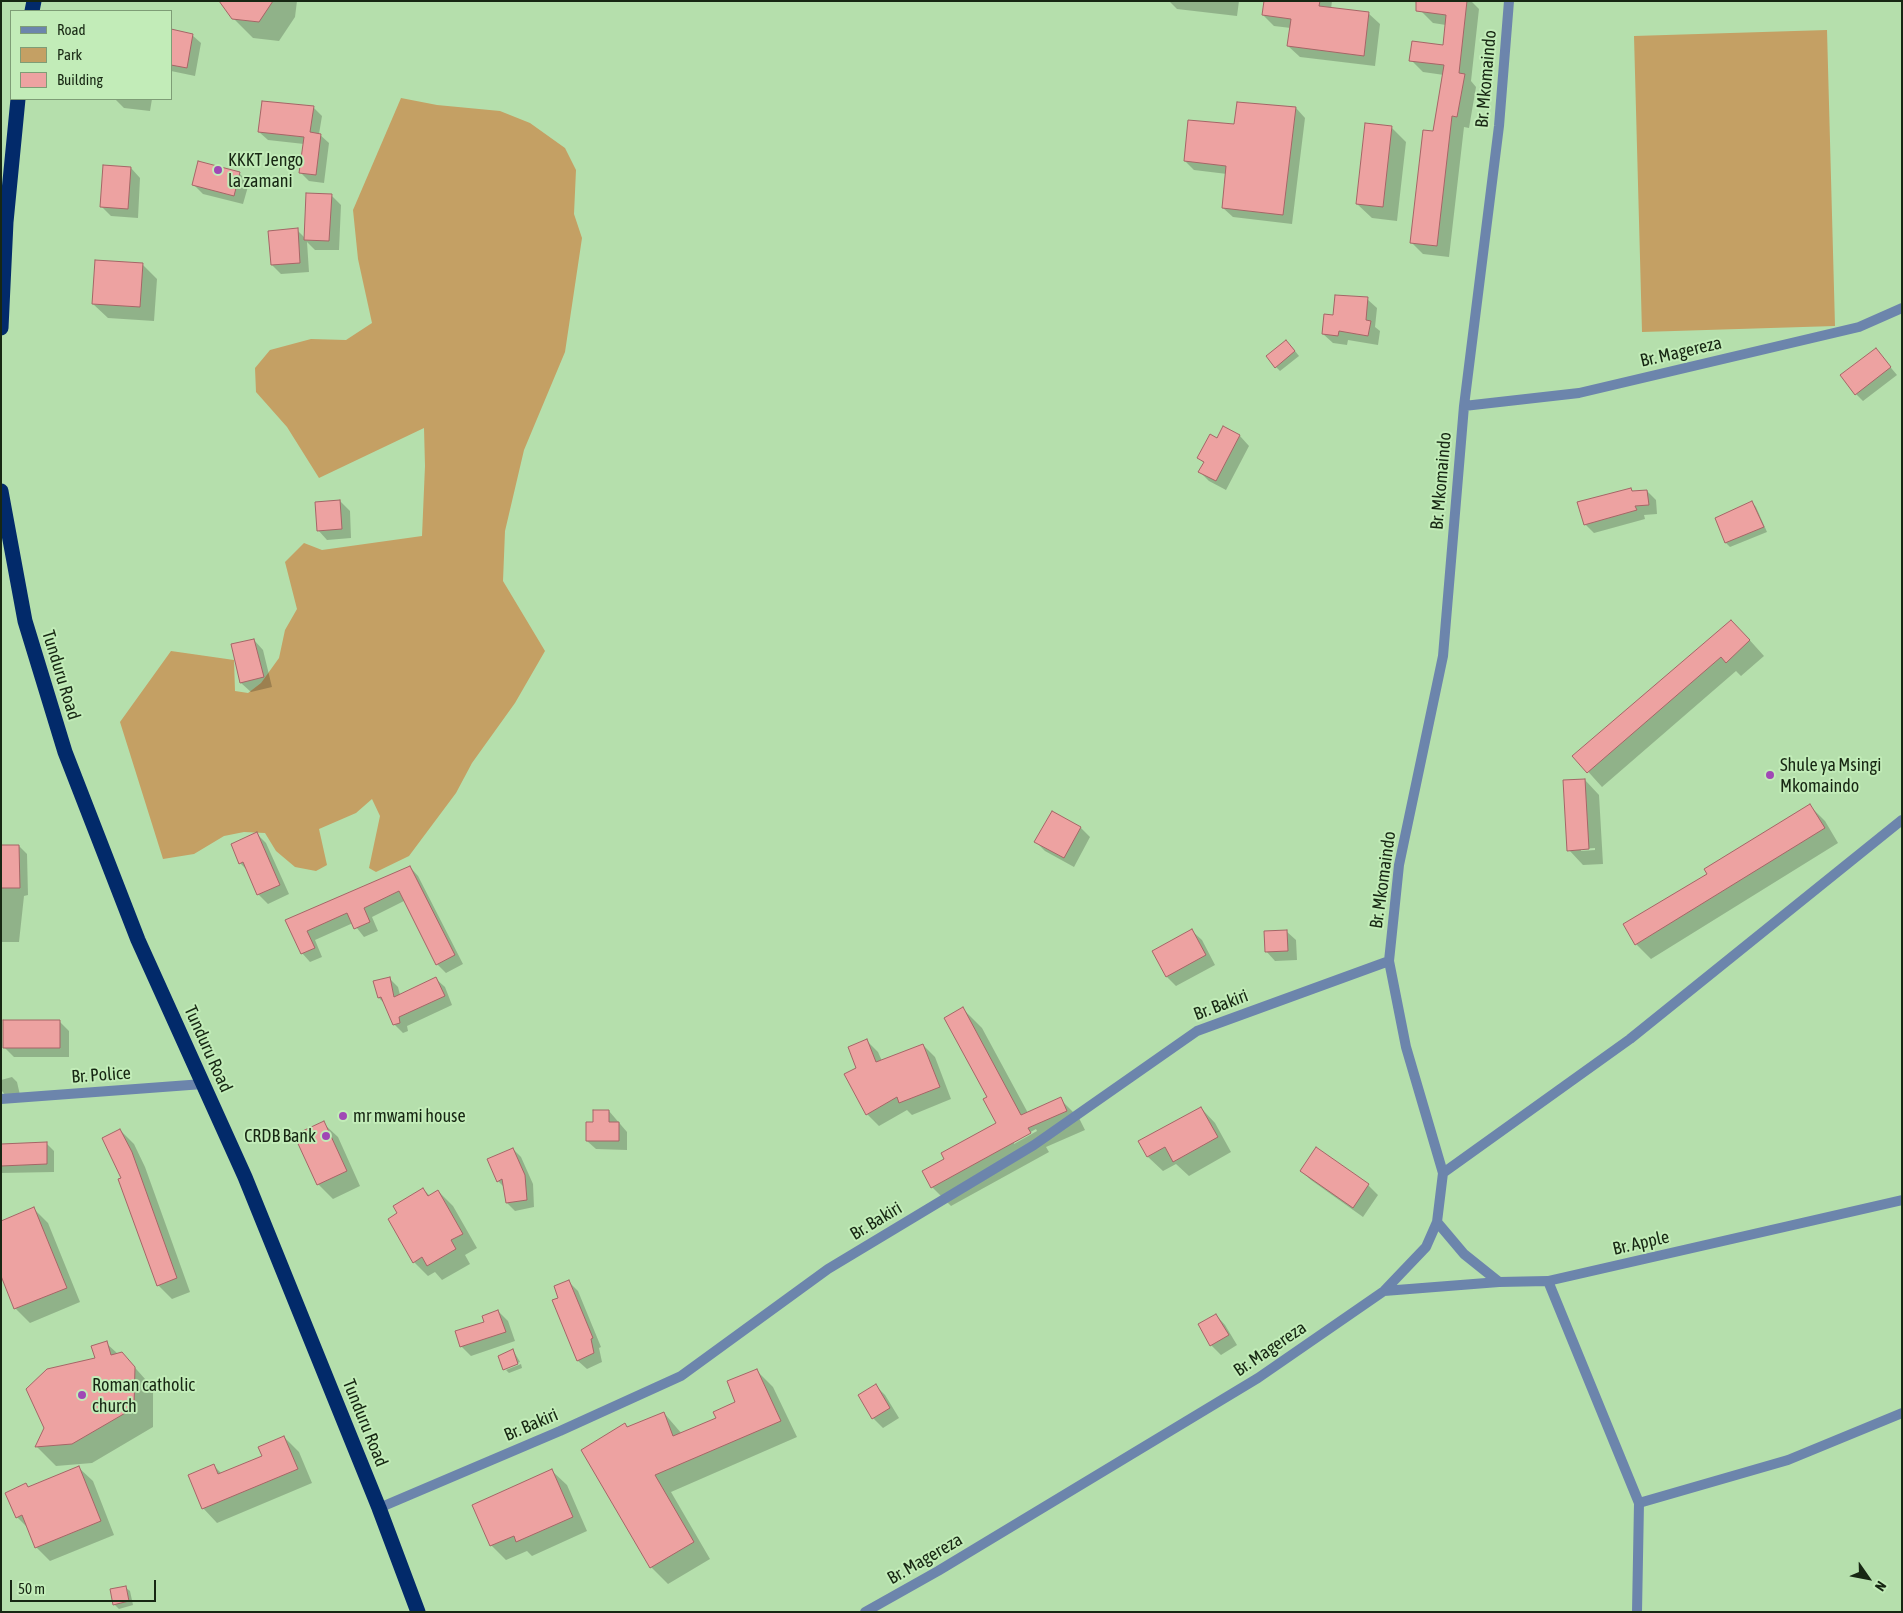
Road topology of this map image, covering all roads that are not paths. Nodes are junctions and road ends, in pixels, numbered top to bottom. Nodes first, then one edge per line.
1 (1509, 1) edge
2 (18, 100) edge
3 (4, 222) edge
4 (1902, 308) edge
5 (1, 328) edge
6 (1464, 406) junction
7 (1, 491) edge
8 (3, 511) edge
9 (1902, 820) edge
10 (1389, 961) junction
11 (203, 1084) junction
12 (1, 1099) edge
13 (1443, 1173) junction
14 (1902, 1200) edge
15 (1437, 1222) junction
16 (1548, 1281) junction
17 (1499, 1282) junction
18 (1384, 1291) junction
19 (1902, 1413) edge
20 (1639, 1503) junction
21 (379, 1508) junction
22 (418, 1612) edge
23 (865, 1612) edge
24 (1637, 1612) edge

1 - 6 street, Br. Mkomaindo
2 - 3 highway
3 - 5 highway
4 - 6 street, Br. Magereza
6 - 10 street, Br. Mkomaindo
7 - 8 highway, Tunduru Road
8 - 11 highway, Tunduru Road
9 - 13 street
10 - 13 street, Br. Magereza
10 - 21 street, Br. Bakiri
11 - 12 street, Br. Police
11 - 21 highway, Tunduru Road
13 - 15 street, Br. Magereza
14 - 16 street, Br. Apple
15 - 17 street
15 - 18 street, Br. Magereza
16 - 17 street, Br. Apple
16 - 20 street
17 - 18 street, Br. Apple
18 - 23 street, Br. Magereza
19 - 20 street
20 - 24 street
21 - 22 highway, Tunduru Road

